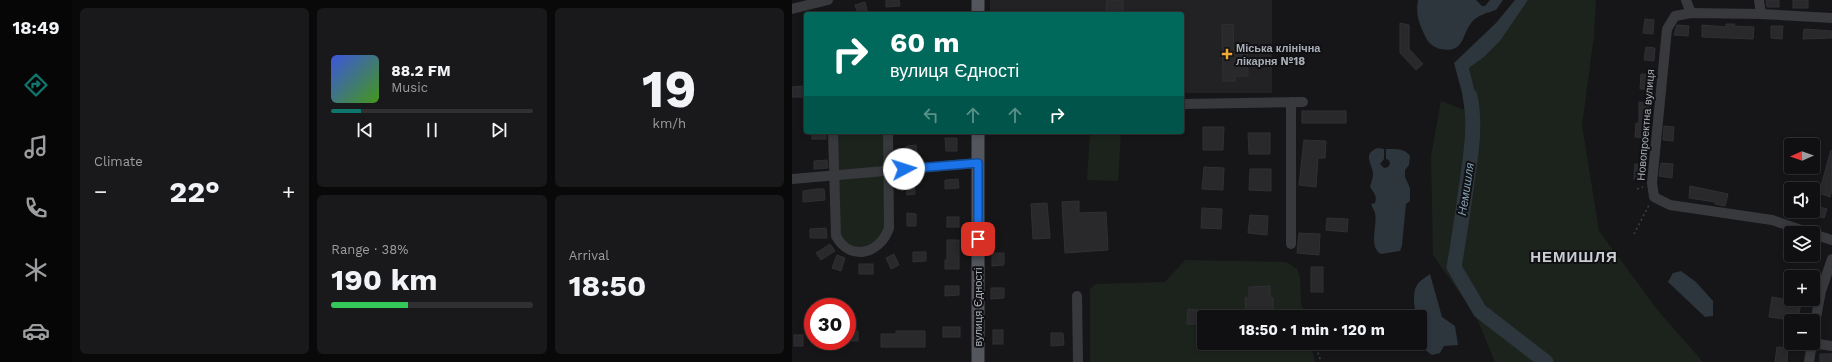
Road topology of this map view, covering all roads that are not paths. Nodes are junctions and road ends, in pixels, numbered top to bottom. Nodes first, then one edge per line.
1 (828, 0) edge
2 (978, 0) edge
3 (1686, 0) edge
4 (1759, 0) edge
5 (792, 9) edge
6 (978, 12) edge
7 (1691, 13) junction
8 (1760, 14) junction
9 (1832, 18) edge
10 (1291, 102) junction
11 (1302, 102) dead end
12 (1184, 104) edge
13 (833, 134) edge
14 (888, 134) edge
15 (978, 134) edge
16 (978, 163) junction
17 (889, 170) junction
18 (833, 175) junction
19 (792, 179) edge
20 (1790, 226) edge
21 (1820, 236) edge
22 (1832, 240) edge
23 (1291, 244) dead end
24 (1832, 259) edge
25 (1077, 296) dead end
26 (1817, 314) edge
27 (1820, 344) edge
28 (1832, 346) edge
29 (1811, 350) edge
30 (978, 362) edge
31 (1078, 362) edge
32 (1809, 362) edge

1 - 5 street
2 - 6 main road
3 - 7 street
4 - 8 street
7 - 8 street
7 - 20 street, Новопроектна вулиця
8 - 9 street
10 - 11 street
10 - 12 street
10 - 23 street
13 - 18 street
14 - 17 street
15 - 16 main road, вулиця Єдності
16 - 17 street
16 - 30 main road, вулиця Єдності
17 - 18 street
17 - 18 street
18 - 19 street
21 - 22 street
24 - 26 street
25 - 31 street
27 - 28 street
29 - 32 street

